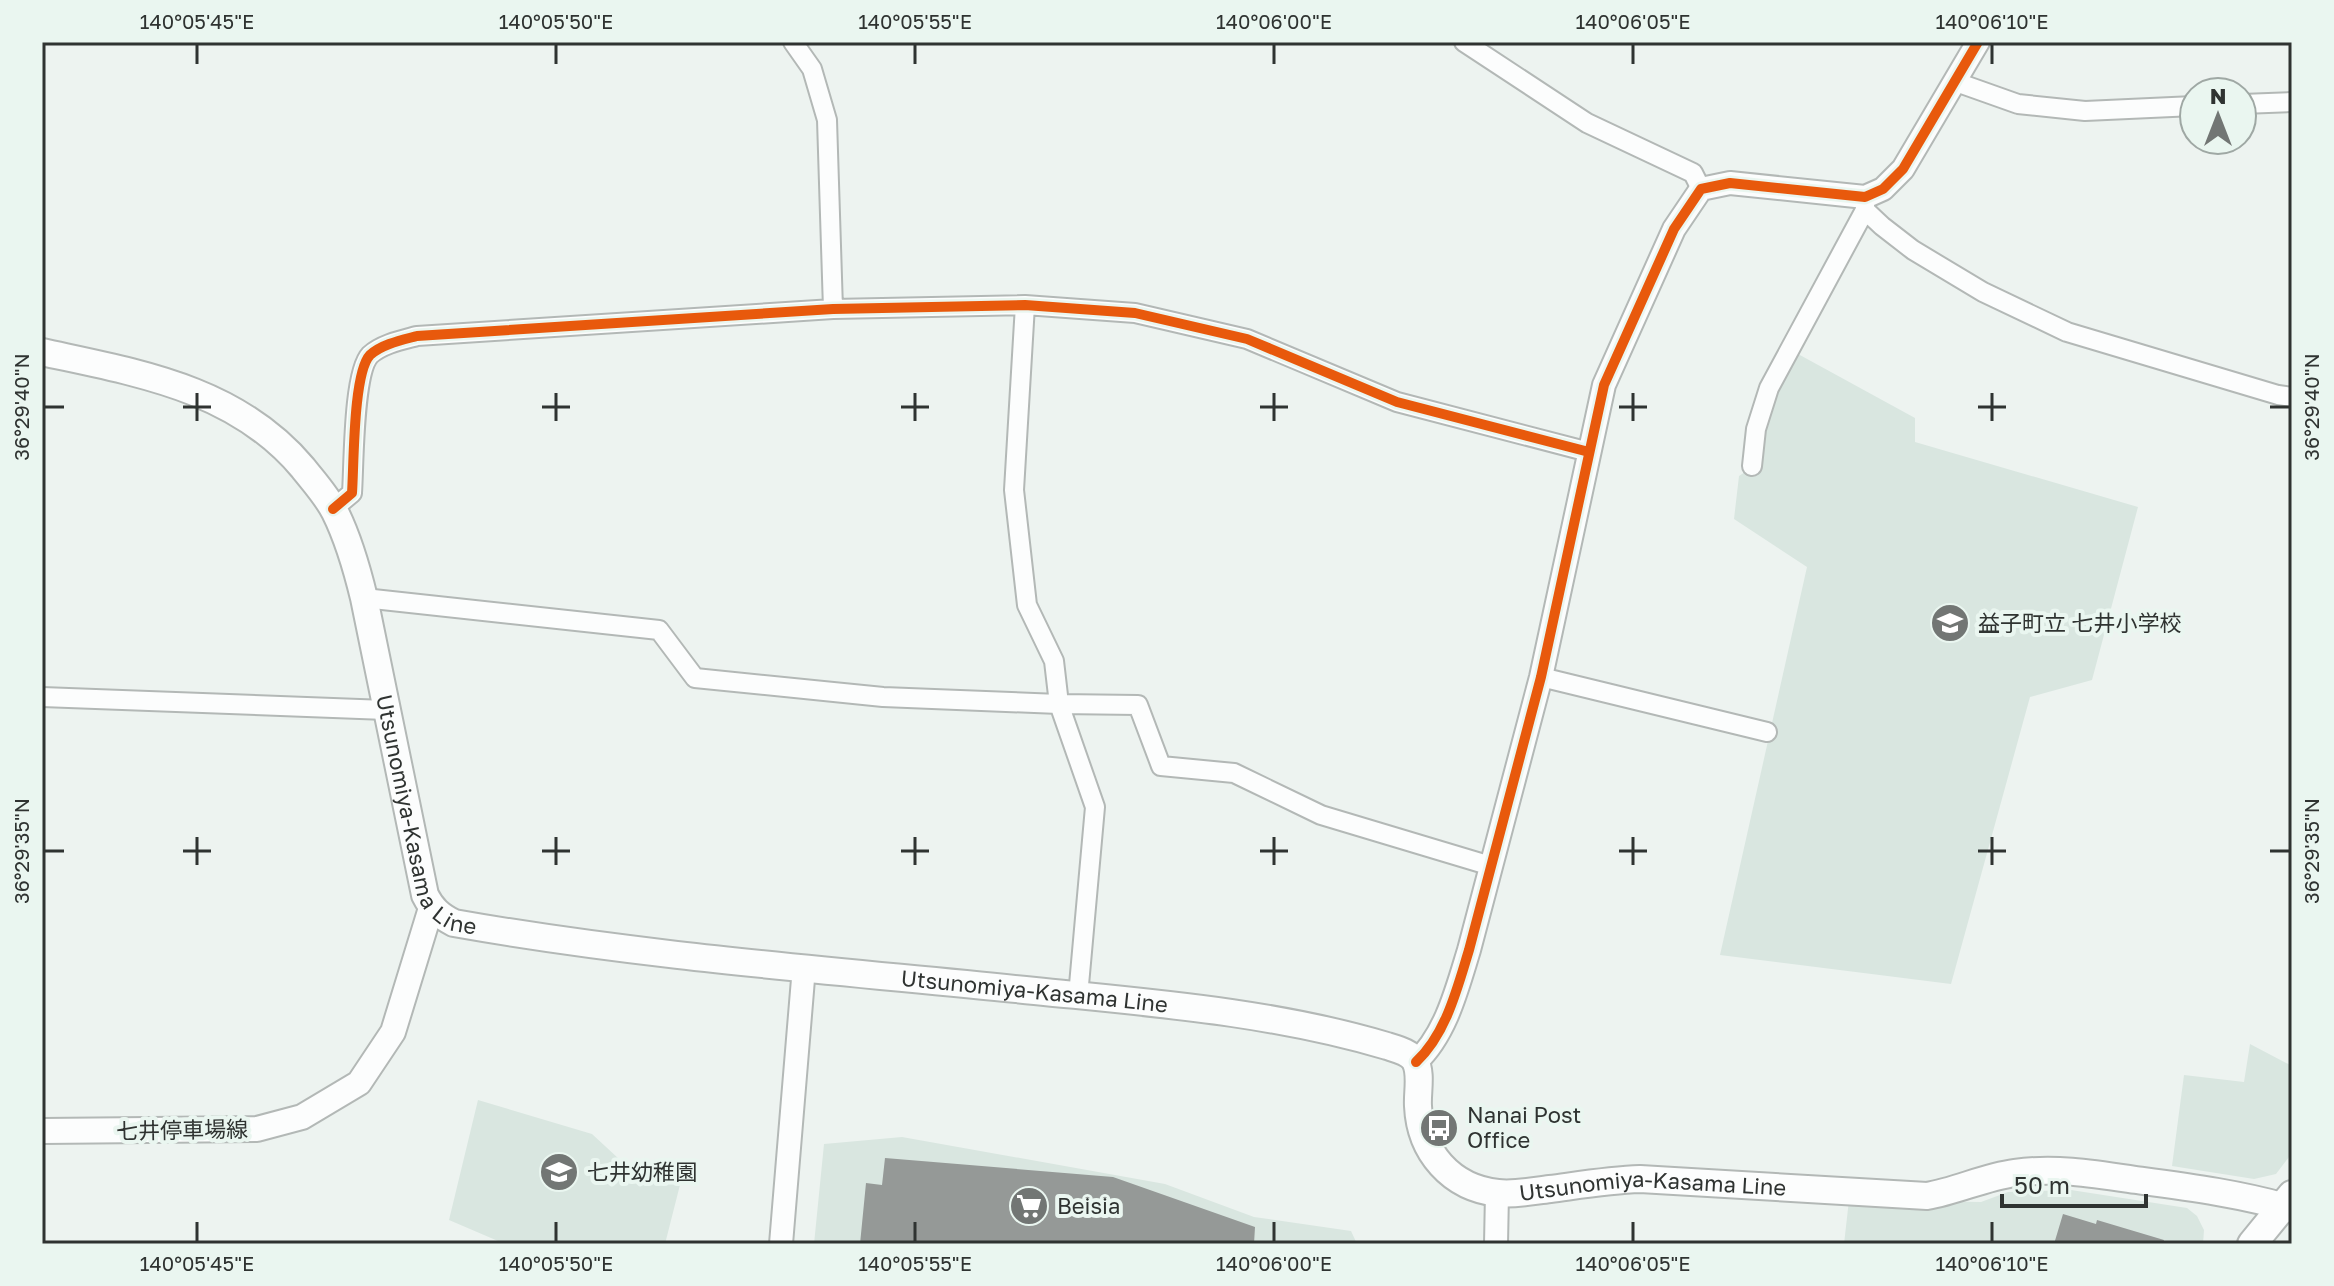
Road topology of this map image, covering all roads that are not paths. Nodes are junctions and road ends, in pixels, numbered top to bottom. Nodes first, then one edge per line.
1 (793, 42) edge
2 (1464, 42) edge
3 (1978, 42) edge
4 (1956, 82) junction
5 (2292, 102) edge
6 (2258, 103) edge
7 (2178, 107) edge
8 (1701, 189) junction
9 (1865, 204) junction
10 (1025, 305) junction
11 (833, 309) junction
12 (42, 352) edge
13 (2292, 397) edge
14 (1589, 452) junction
15 (1752, 466) dead end
16 (333, 509) junction
17 (364, 598) junction
18 (1541, 677) junction
19 (42, 697) edge
20 (1059, 704) junction
21 (386, 710) junction
22 (1767, 732) dead end
23 (1491, 866) junction
24 (431, 908) junction
25 (804, 967) junction
26 (1078, 996) junction
27 (1416, 1062) junction
28 (42, 1131) edge
29 (1497, 1193) junction
30 (2289, 1203) edge
31 (781, 1244) edge
32 (1496, 1244) edge
33 (2252, 1244) edge

1 - 11 street
2 - 8 street
3 - 4 street
4 - 7 street
4 - 9 street
5 - 6 street
8 - 9 street
8 - 14 street
9 - 13 street
9 - 15 street
10 - 11 street
10 - 14 street
10 - 20 street
11 - 16 street
12 - 16 main road, Utsunomiya-Kasama Line
14 - 18 street
16 - 17 main road, Utsunomiya-Kasama Line
17 - 20 street
17 - 21 main road, Utsunomiya-Kasama Line
18 - 22 street
18 - 23 street
19 - 21 street
20 - 23 street
20 - 26 street
21 - 24 main road, Utsunomiya-Kasama Line
23 - 27 street
24 - 25 main road, Utsunomiya-Kasama Line
24 - 28 main road, 七井停車場線
25 - 26 main road, Utsunomiya-Kasama Line
25 - 31 street
26 - 27 main road, Utsunomiya-Kasama Line
27 - 29 main road, Utsunomiya-Kasama Line
29 - 30 main road, Utsunomiya-Kasama Line
29 - 32 street
30 - 33 highway

